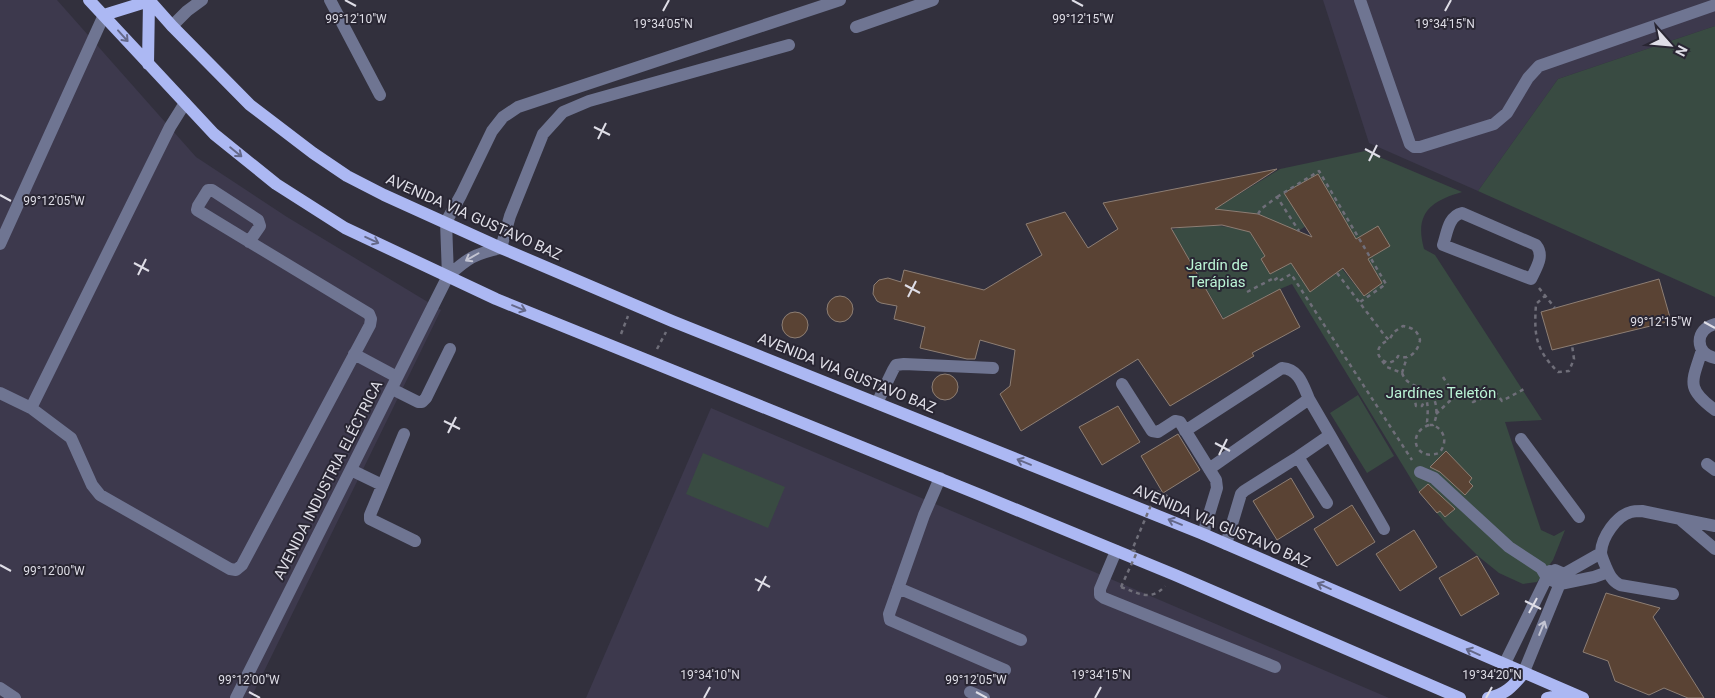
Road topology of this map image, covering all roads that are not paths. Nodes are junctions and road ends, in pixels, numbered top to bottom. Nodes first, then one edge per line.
1 (90, 0) edge
2 (149, 0) edge
3 (202, 0) edge
4 (330, 0) edge
5 (840, 0) edge
6 (932, 0) edge
7 (1360, 0) edge
8 (1715, 5) edge
9 (104, 15) junction
10 (172, 26) junction
11 (856, 27) dead end
12 (789, 45) dead end
13 (148, 64) junction
14 (380, 94) dead end
15 (185, 103) junction
16 (446, 222) junction
17 (249, 242) junction
18 (0, 244) edge
19 (501, 248) junction
20 (448, 276) junction
21 (1531, 280) joint
22 (1715, 324) edge
23 (450, 349) dead end
24 (1702, 350) junction
25 (354, 354) junction
26 (1715, 358) edge
27 (992, 368) dead end
28 (394, 383) junction
29 (1122, 384) dead end
30 (0, 393) edge
31 (1309, 399) junction
32 (877, 403) junction
33 (31, 408) junction
34 (1715, 410) edge
35 (1185, 431) junction
36 (404, 434) dead end
37 (1330, 435) junction
38 (1521, 439) dead end
39 (1298, 457) junction
40 (1209, 469) junction
41 (351, 470) junction
42 (1420, 472) road end
43 (940, 478) junction
44 (382, 485) junction
45 (1327, 503) dead end
46 (1579, 517) dead end
47 (1680, 519) junction
48 (1715, 526) edge
49 (1384, 529) dead end
50 (1203, 534) junction
51 (415, 541) dead end
52 (1226, 544) junction
53 (1715, 549) edge
54 (1116, 551) junction
55 (1601, 553) junction
56 (1546, 572) junction
57 (1608, 572) junction
58 (1562, 579) junction
59 (898, 588) junction
60 (1674, 594) dead end
61 (1022, 640) dead end
62 (1504, 665) junction
63 (1275, 667) dead end
64 (1005, 670) dead end
65 (1523, 674) junction
66 (0, 688) edge
67 (970, 692) dead end
68 (1577, 695) edge
69 (14, 698) edge
70 (236, 698) edge
71 (984, 698) edge
72 (1460, 698) edge
73 (1488, 698) edge
74 (1548, 698) edge

1 - 9 main road
2 - 9 main road
2 - 10 main road, AVENIDA VIA GUSTAVO BAZ
2 - 13 main road
3 - 10 street
4 - 14 street
5 - 16 street
6 - 11 street
7 - 8 street
9 -> 13 main road
9 - 18 street
10 - 16 main road, AVENIDA VIA GUSTAVO BAZ
12 - 19 street
13 - 15 main road
15 -> 20 main road
15 - 33 street
16 - 19 main road, AVENIDA VIA GUSTAVO BAZ
16 - 20 street, AVENIDA INDUSTRIA ELÉCTRICA
17 - 17 street
17 - 25 street
19 -> 20 street, AVENIDA INDUSTRIA ELÉCTRICA
19 - 32 main road, AVENIDA VIA GUSTAVO BAZ
20 - 28 street, AVENIDA INDUSTRIA ELÉCTRICA
20 -> 43 main road
21 - 21 street
22 - 24 street
23 - 28 street
24 - 26 street
24 - 34 street
25 - 28 street
25 - 33 street
27 - 32 street
28 - 41 street, AVENIDA INDUSTRIA ELÉCTRICA
29 - 35 street
30 - 33 street
31 - 35 street
31 - 37 street
31 - 40 street
50 -> 32 main road, AVENIDA VIA GUSTAVO BAZ
35 - 40 street
36 - 44 street
37 - 39 street
37 - 49 street
38 - 46 street
39 - 45 street
39 - 52 street
40 - 50 street
41 - 44 street
41 - 70 street, AVENIDA INDUSTRIA ELÉCTRICA
42 - 56 street
43 - 54 main road
43 - 59 street
44 - 51 street
47 - 48 street
47 - 53 street
47 - 55 street
50 - 52 main road, AVENIDA VIA GUSTAVO BAZ
62 -> 52 main road, AVENIDA VIA GUSTAVO BAZ
54 - 63 street
54 - 72 main road
55 - 57 street
55 - 58 street
56 - 58 street
56 - 62 street
57 - 58 street
57 - 60 street
65 -> 58 street
59 - 61 street
59 - 64 street
62 - 65 main road, AVENIDA VIA GUSTAVO BAZ
65 - 68 main road, AVENIDA VIA GUSTAVO BAZ
65 - 73 main road
66 - 69 street
67 - 71 street
68 - 74 main road

